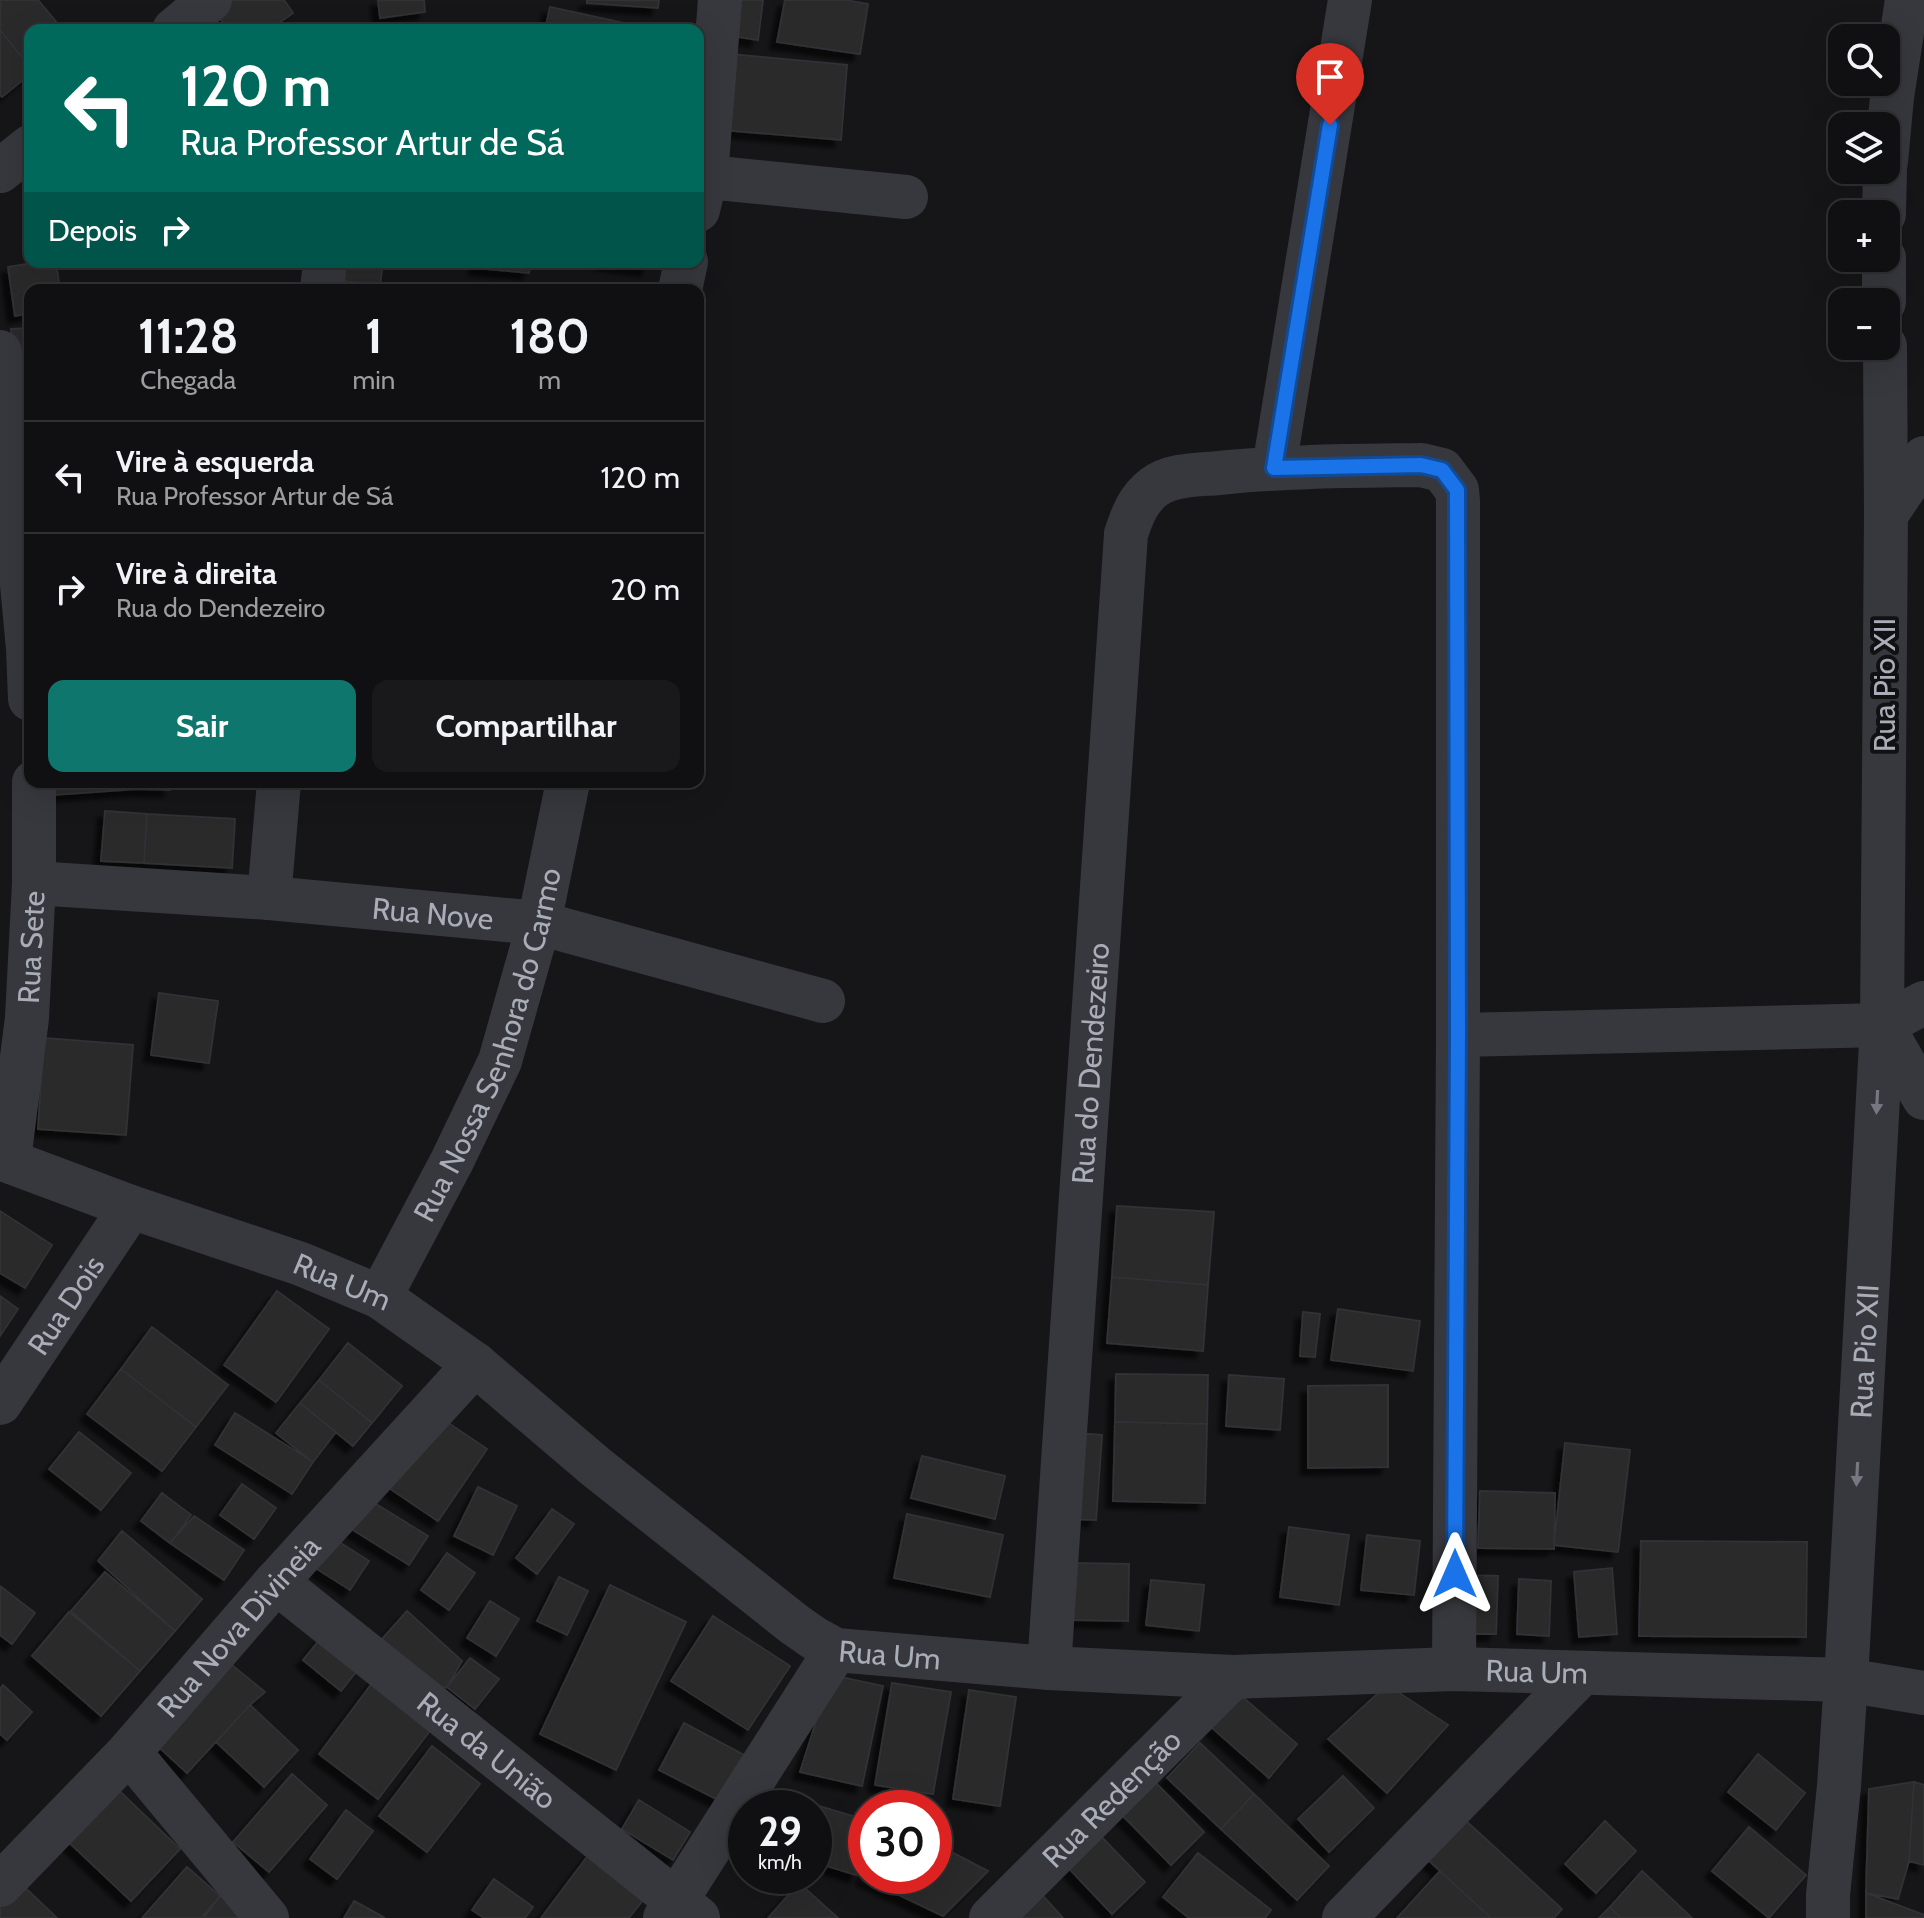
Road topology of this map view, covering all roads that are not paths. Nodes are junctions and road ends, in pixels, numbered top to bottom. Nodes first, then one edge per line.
1 (720, 0) edge
2 (1350, 0) edge
3 (1907, 0) edge
4 (1891, 112) edge
5 (24, 152) edge
6 (704, 157) edge
7 (0, 171) edge
8 (704, 187) edge
9 (906, 197) dead end
10 (0, 352) edge
11 (1885, 360) edge
12 (1924, 458) edge
13 (1274, 468) junction
14 (1886, 515) junction
15 (24, 606) edge
16 (23, 786) edge
17 (278, 788) edge
18 (567, 788) edge
19 (34, 883) junction
20 (269, 898) junction
21 (539, 923) junction
22 (823, 1001) dead end
23 (1924, 1003) edge
24 (14, 1011) edge
25 (1882, 1025) junction
26 (1458, 1035) junction
27 (1924, 1098) edge
28 (5, 1159) edge
29 (131, 1207) junction
30 (380, 1297) junction
31 (475, 1364) junction
32 (0, 1403) edge
33 (276, 1582) junction
34 (836, 1650) junction
35 (1049, 1668) junction
36 (1454, 1669) junction
37 (1581, 1674) junction
38 (1233, 1677) junction
39 (1846, 1680) junction
40 (1924, 1693) edge
41 (129, 1752) junction
42 (0, 1885) edge
43 (1820, 1910) edge
44 (680, 1912) edge
45 (267, 1918) edge
46 (991, 1918) edge
47 (1344, 1918) edge

1 - 6 street
2 - 13 street
3 - 4 street
5 - 7 street
8 - 9 street
10 - 15 street
11 - 14 street, Rua Pio XII
12 - 14 street
13 - 26 street
13 - 35 street, Rua do Dendezeiro
14 - 25 street, Rua Pio XII
16 - 19 street, Rua Sete
17 - 20 street
18 - 21 street, Rua Nossa Senhora do Carmo
19 - 20 street, Rua Nove
19 - 24 street, Rua Sete
20 - 21 street, Rua Nove
21 - 22 street, Rua Nove
21 - 30 street, Rua Nossa Senhora do Carmo
23 - 25 street
24 - 28 street, Rua Sete
25 - 26 street
25 - 27 street
25 -> 39 street, Rua Pio XII
26 - 36 street
28 - 29 street, Rua Um
29 - 30 street, Rua Um
29 - 32 street, Rua Dois
30 - 31 street, Rua Um
31 - 33 street, Rua Nova Divineia
31 - 34 street, Rua Um
33 - 41 street, Rua Nova Divineia
33 - 44 street, Rua da União
34 - 35 street, Rua Um
34 - 44 street
35 - 38 street, Rua Um
36 - 37 street, Rua Um
36 - 38 street, Rua Um
37 - 39 street, Rua Um
37 - 47 street
38 - 46 street, Rua Redenção
39 - 40 street, Rua Um
39 - 43 street, Rua Pio XII
41 - 42 street, Rua Nova Divineia
41 - 45 street

